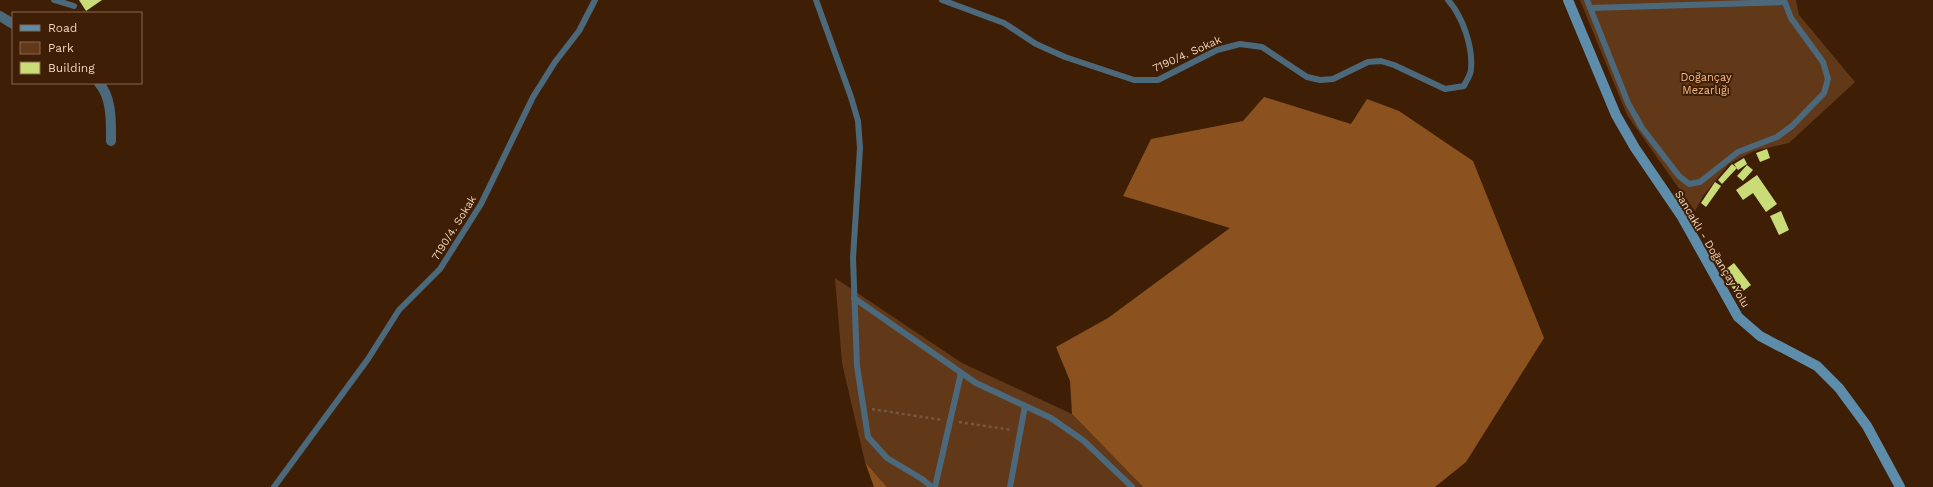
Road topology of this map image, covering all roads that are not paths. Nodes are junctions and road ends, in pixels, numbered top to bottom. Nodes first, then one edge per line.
1 (54, 0) edge
2 (595, 0) edge
3 (816, 0) edge
4 (942, 0) edge
5 (1448, 0) edge
6 (1568, 0) edge
7 (1587, 0) edge
8 (1784, 1) edge
9 (74, 6) dead end
10 (1590, 8) junction
11 (0, 16) edge
12 (12, 23) edge
13 (100, 84) edge
14 (111, 141) dead end
15 (854, 298) junction
16 (961, 373) junction
17 (1025, 406) junction
18 (274, 487) edge
19 (934, 487) edge
20 (1010, 487) edge
21 (1132, 487) edge
22 (1900, 487) edge

1 - 9 lane
2 - 18 lane, 7190/4. Sokak
3 - 15 lane
4 - 5 lane, 7190/4. Sokak
6 - 22 street, Sancaklı - Doğançay Yolu
7 - 10 lane
8 - 10 lane
8 - 10 lane
11 - 12 street
13 - 14 street
15 - 16 lane
15 - 19 lane
16 - 17 lane
16 - 19 lane
17 - 20 lane
17 - 21 lane

